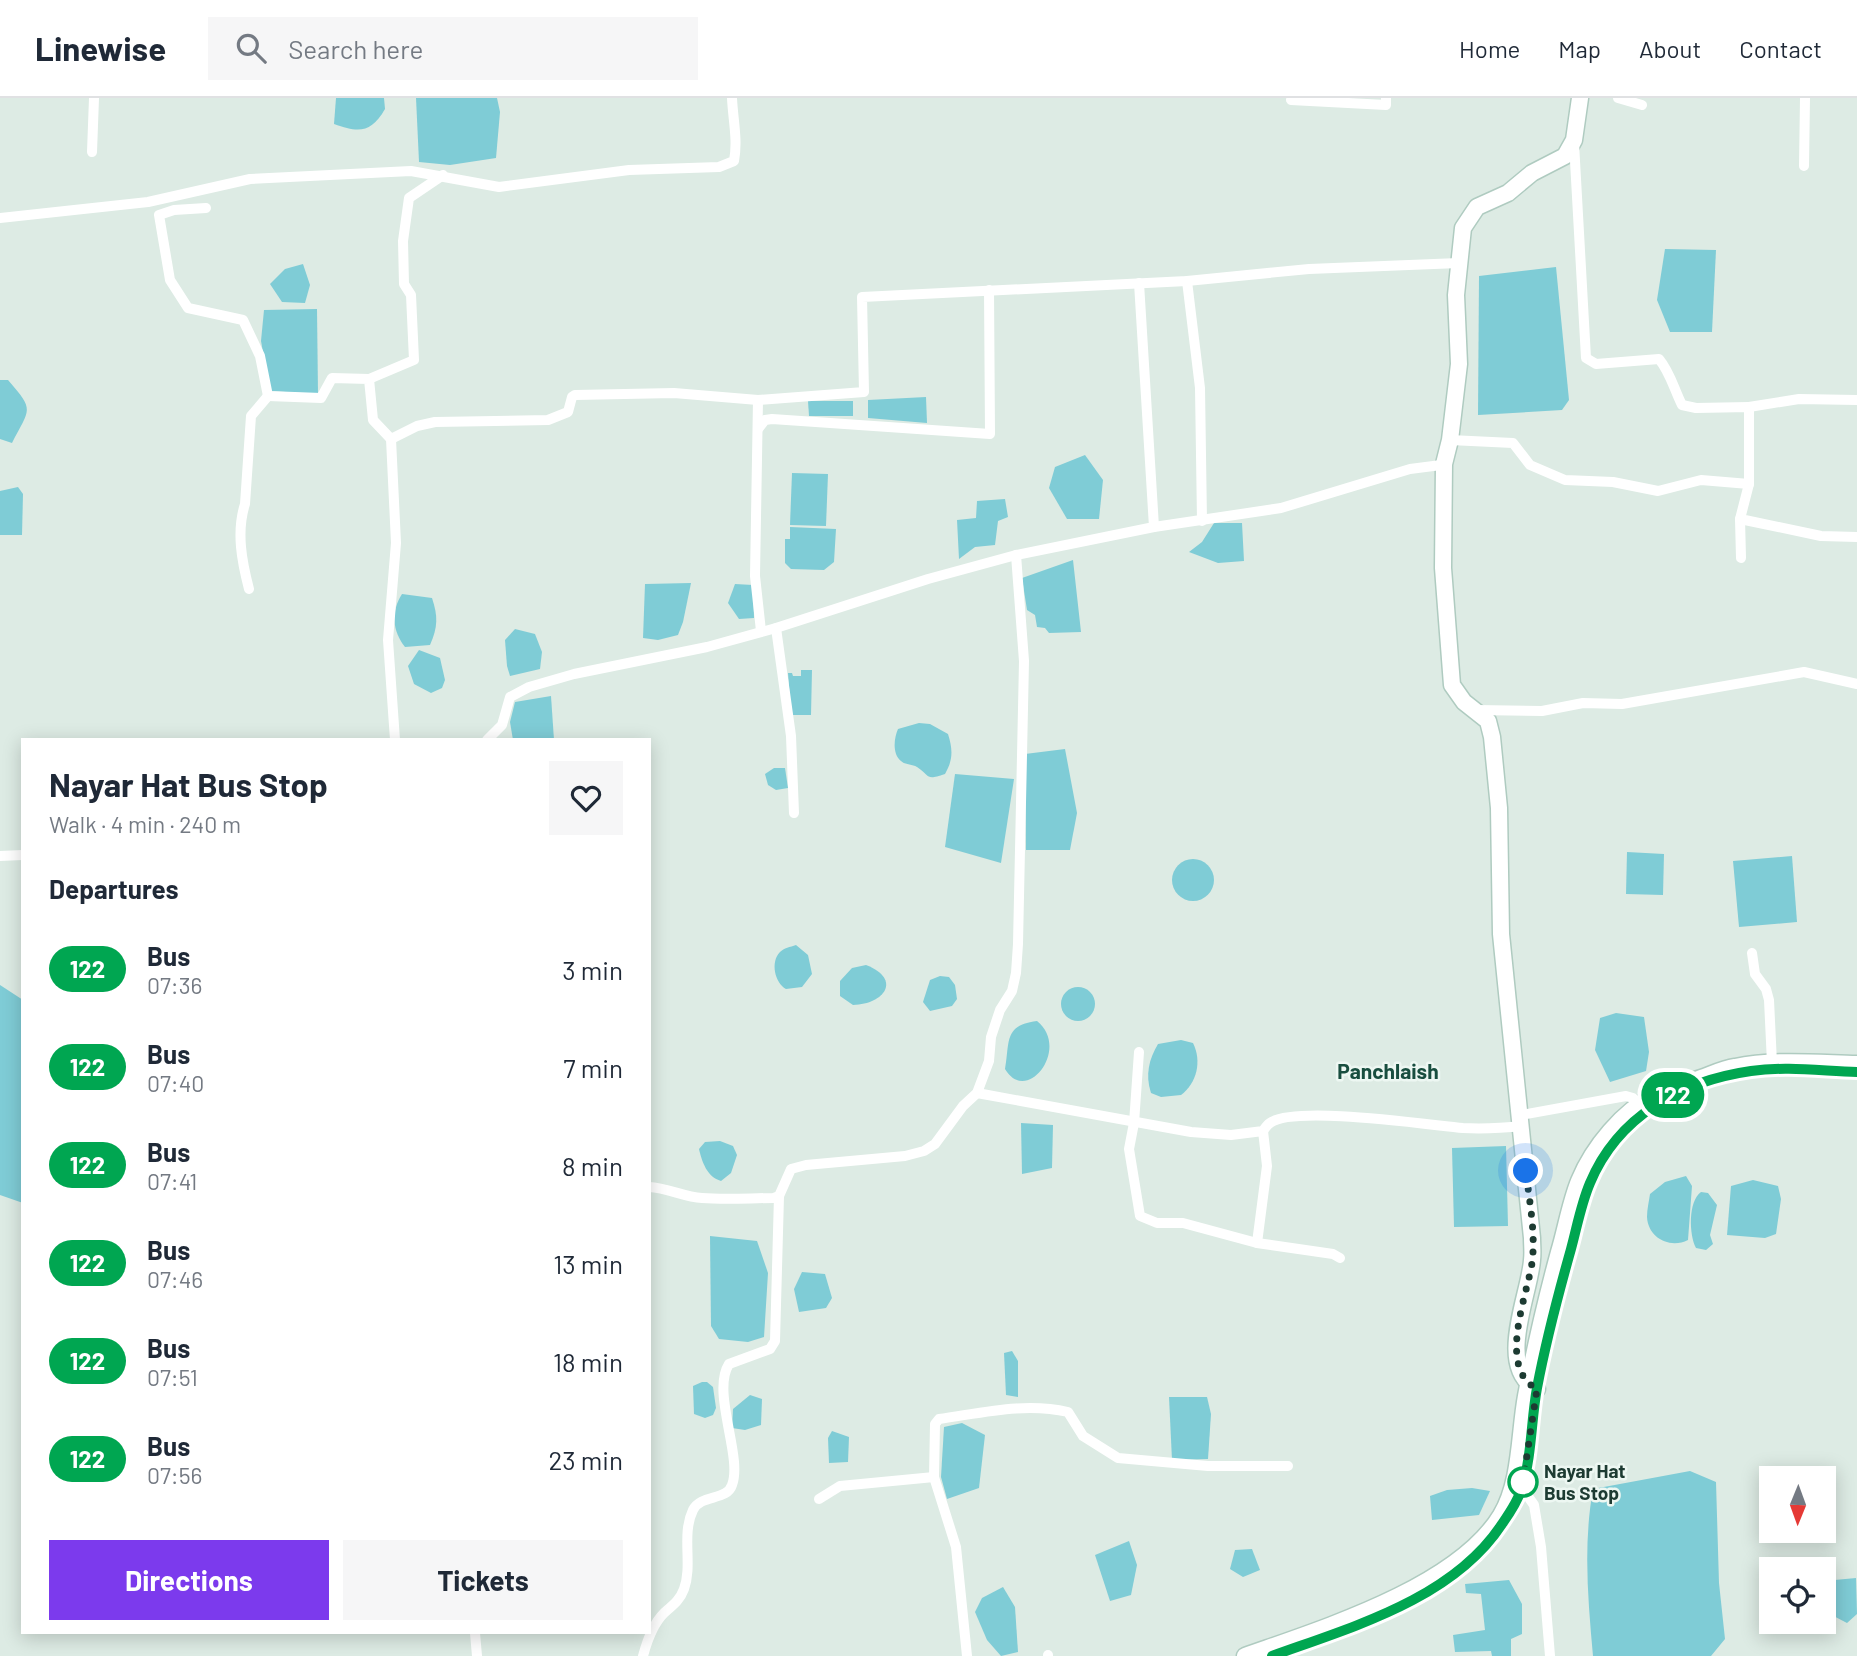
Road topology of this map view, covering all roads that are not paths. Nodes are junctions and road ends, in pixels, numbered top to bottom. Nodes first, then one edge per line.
1 (94, 98) edge
2 (732, 98) edge
3 (1386, 98) edge
4 (1580, 98) edge
5 (1618, 98) edge
6 (1805, 98) edge
7 (1291, 100) dead end
8 (1642, 105) dead end
9 (1574, 140) junction
10 (92, 152) dead end
11 (1804, 166) dead end
12 (443, 175) junction
13 (206, 208) dead end
14 (0, 218) edge
15 (1459, 263) junction
16 (1187, 281) junction
17 (1139, 283) junction
18 (989, 290) junction
19 (369, 379) junction
20 (268, 396) junction
21 (758, 400) junction
22 (1857, 400) edge
23 (1749, 407) junction
24 (758, 429) junction
25 (391, 439) junction
26 (1450, 440) junction
27 (1441, 465) dead end
28 (1749, 484) junction
29 (1740, 519) junction
30 (1202, 521) junction
31 (1154, 527) junction
32 (1857, 537) edge
33 (1016, 555) junction
34 (1741, 558) dead end
35 (249, 589) dead end
36 (776, 628) junction
37 (761, 631) junction
38 (1857, 684) edge
39 (1476, 710) junction
40 (395, 738) edge
41 (489, 738) edge
42 (794, 813) dead end
43 (21, 855) edge
44 (0, 856) edge
45 (1752, 953) dead end
46 (1139, 1052) dead end
47 (1772, 1063) junction
48 (1857, 1063) edge
49 (1857, 1072) edge
50 (977, 1093) junction
51 (1640, 1109) junction
52 (1522, 1120) junction
53 (1134, 1123) junction
54 (1263, 1131) junction
55 (651, 1187) edge
56 (779, 1196) junction
57 (1257, 1243) junction
58 (1340, 1258) dead end
59 (1532, 1387) junction
60 (1288, 1466) dead end
61 (934, 1477) junction
62 (1522, 1488) junction
63 (819, 1499) dead end
64 (475, 1634) edge
65 (477, 1656) edge
66 (643, 1656) edge
67 (967, 1656) edge
68 (1245, 1656) edge
69 (1272, 1656) edge
70 (1550, 1656) edge

1 - 10 street
2 - 12 street
3 - 7 street
4 - 9 main road
5 - 8 street
6 - 11 street
9 - 15 main road
9 - 23 street
12 - 14 street
12 - 19 street
13 - 20 street
15 - 16 street
15 - 26 main road
16 - 17 street
16 - 30 street
17 - 18 street
17 - 31 street
18 - 21 street
18 - 24 street
19 - 20 street
19 - 25 street
20 - 35 street
21 - 24 street
21 - 25 street
22 - 23 street
23 - 28 street
24 - 37 street
25 - 40 street
26 - 28 street
26 - 39 main road
27 - 30 street
28 - 29 street
29 - 32 street
29 - 34 street
30 - 31 street
31 - 33 street
33 - 36 street
33 - 50 street
36 - 37 street
36 - 42 street
37 - 41 street
38 - 39 street
39 - 52 main road
43 - 44 street
45 - 47 street
46 - 53 street
47 - 48 main road
47 - 51 main road
49 - 51 main road
50 - 53 street
50 - 56 street
51 - 52 street
51 - 59 main road
52 - 54 street
52 - 59 main road
53 - 54 street
53 - 57 street
54 - 57 street
55 - 56 street
56 - 66 street
57 - 58 street
59 - 62 main road
59 - 68 main road
60 - 61 street
61 - 63 street
61 - 67 street
62 - 69 main road
62 - 70 street
64 - 65 street

